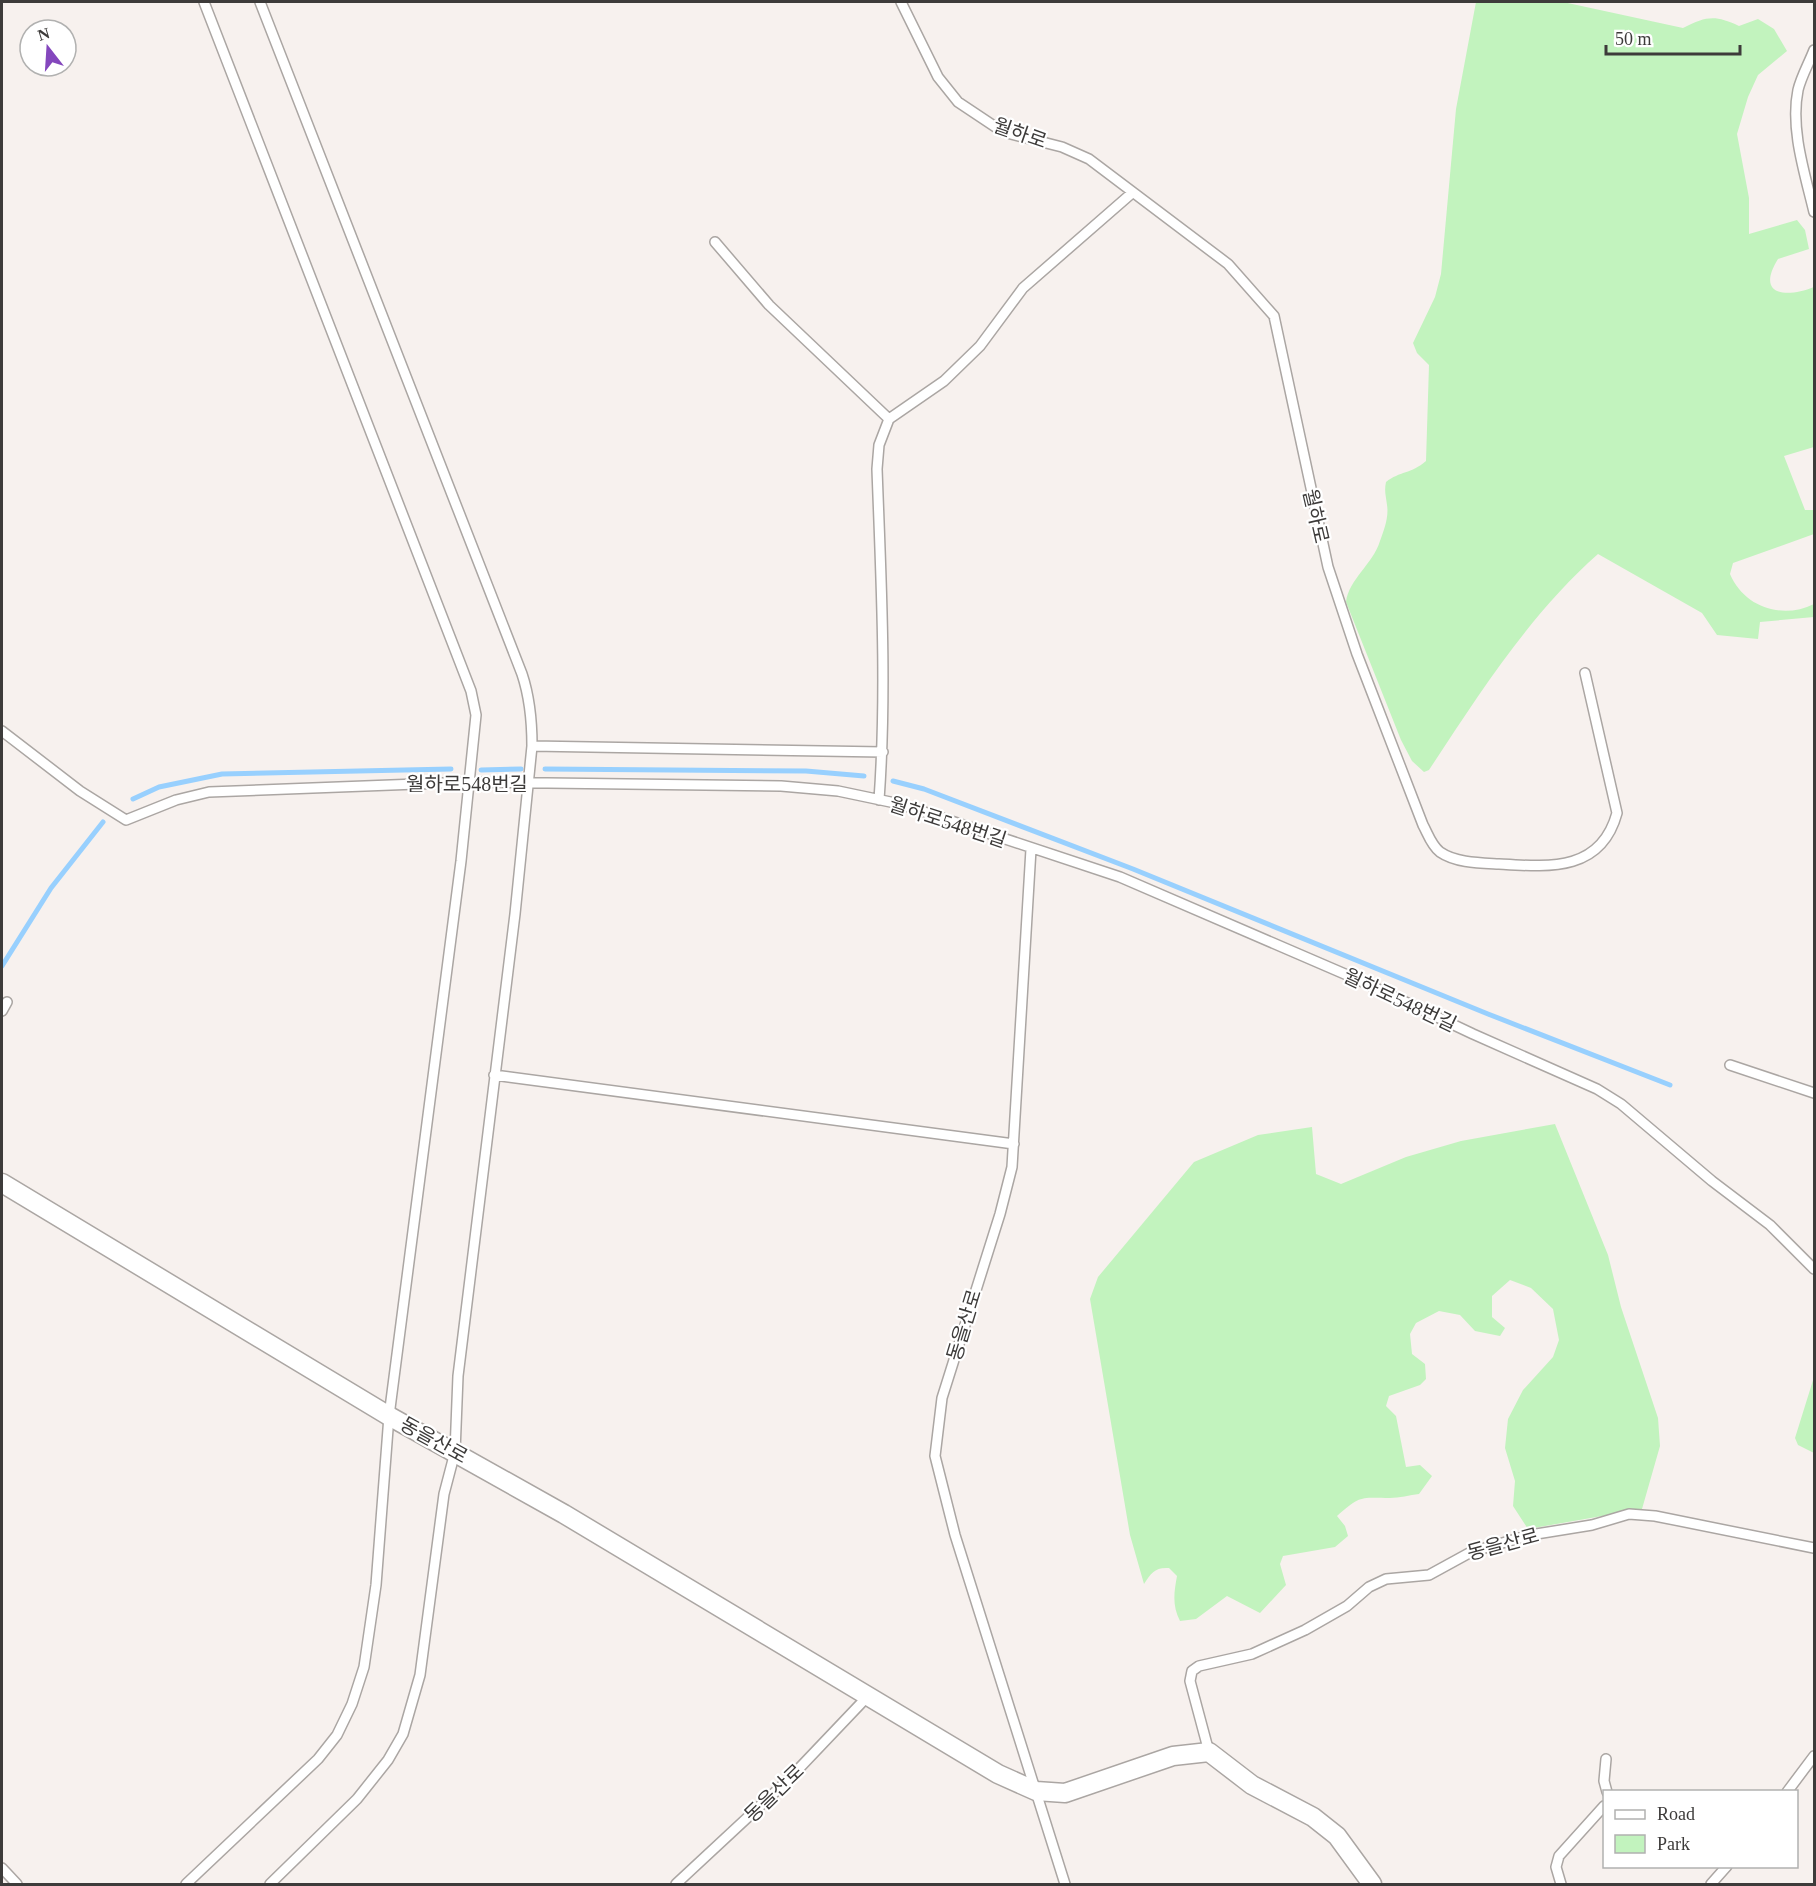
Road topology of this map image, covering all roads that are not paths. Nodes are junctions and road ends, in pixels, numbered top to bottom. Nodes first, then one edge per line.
1 (204, 2) edge
2 (260, 2) edge
3 (902, 2) edge
4 (1815, 50) edge
5 (1132, 194) junction
6 (1815, 212) edge
7 (715, 242) dead end
8 (889, 419) junction
9 (1585, 673) dead end
10 (2, 730) edge
11 (532, 746) junction
12 (882, 752) junction
13 (469, 782) junction
14 (528, 784) junction
15 (879, 800) junction
16 (1031, 849) junction
17 (1730, 1065) dead end
18 (494, 1075) junction
19 (1815, 1093) edge
20 (1014, 1144) junction
21 (2, 1183) edge
22 (1815, 1269) edge
23 (389, 1416) junction
24 (455, 1452) junction
25 (1815, 1548) edge
26 (867, 1697) junction
27 (1209, 1752) junction
28 (1815, 1756) edge
29 (1606, 1759) dead end
30 (1607, 1790) edge
31 (1788, 1790) edge
32 (1036, 1791) junction
33 (1603, 1808) edge
34 (2, 1868) edge
35 (1725, 1868) edge
36 (17, 1884) edge
37 (186, 1884) edge
38 (270, 1884) edge
39 (676, 1884) edge
40 (1065, 1884) edge
41 (1372, 1884) edge
42 (1561, 1884) edge
43 (1711, 1884) edge

1 - 13 lane
2 - 11 lane
3 - 5 lane, 월하로
4 - 6 lane
5 - 8 lane
5 - 9 lane, 월하로
7 - 8 lane
8 - 12 lane
10 - 13 lane, 월하로548번길
11 - 12 lane
11 - 14 lane
12 - 15 lane
13 - 14 lane, 월하로548번길
13 - 23 lane
14 - 15 lane, 월하로548번길
14 - 18 lane
15 - 16 lane, 월하로548번길
16 - 20 lane, 동을산로
16 - 22 lane, 월하로548번길
17 - 19 lane
18 - 20 lane
18 - 24 lane
20 - 32 lane, 동을산로
21 - 23 street, 동을산로
23 - 24 street, 동을산로
23 - 37 lane
24 - 26 street, 동을산로
24 - 38 lane
25 - 27 lane, 동을산로
26 - 32 street, 동을산로
26 - 39 lane, 동을산로
27 - 32 street, 동을산로
27 - 41 street
28 - 31 lane
29 - 30 lane
32 - 40 lane, 동을산로
33 - 42 lane
34 - 36 lane
35 - 43 lane

